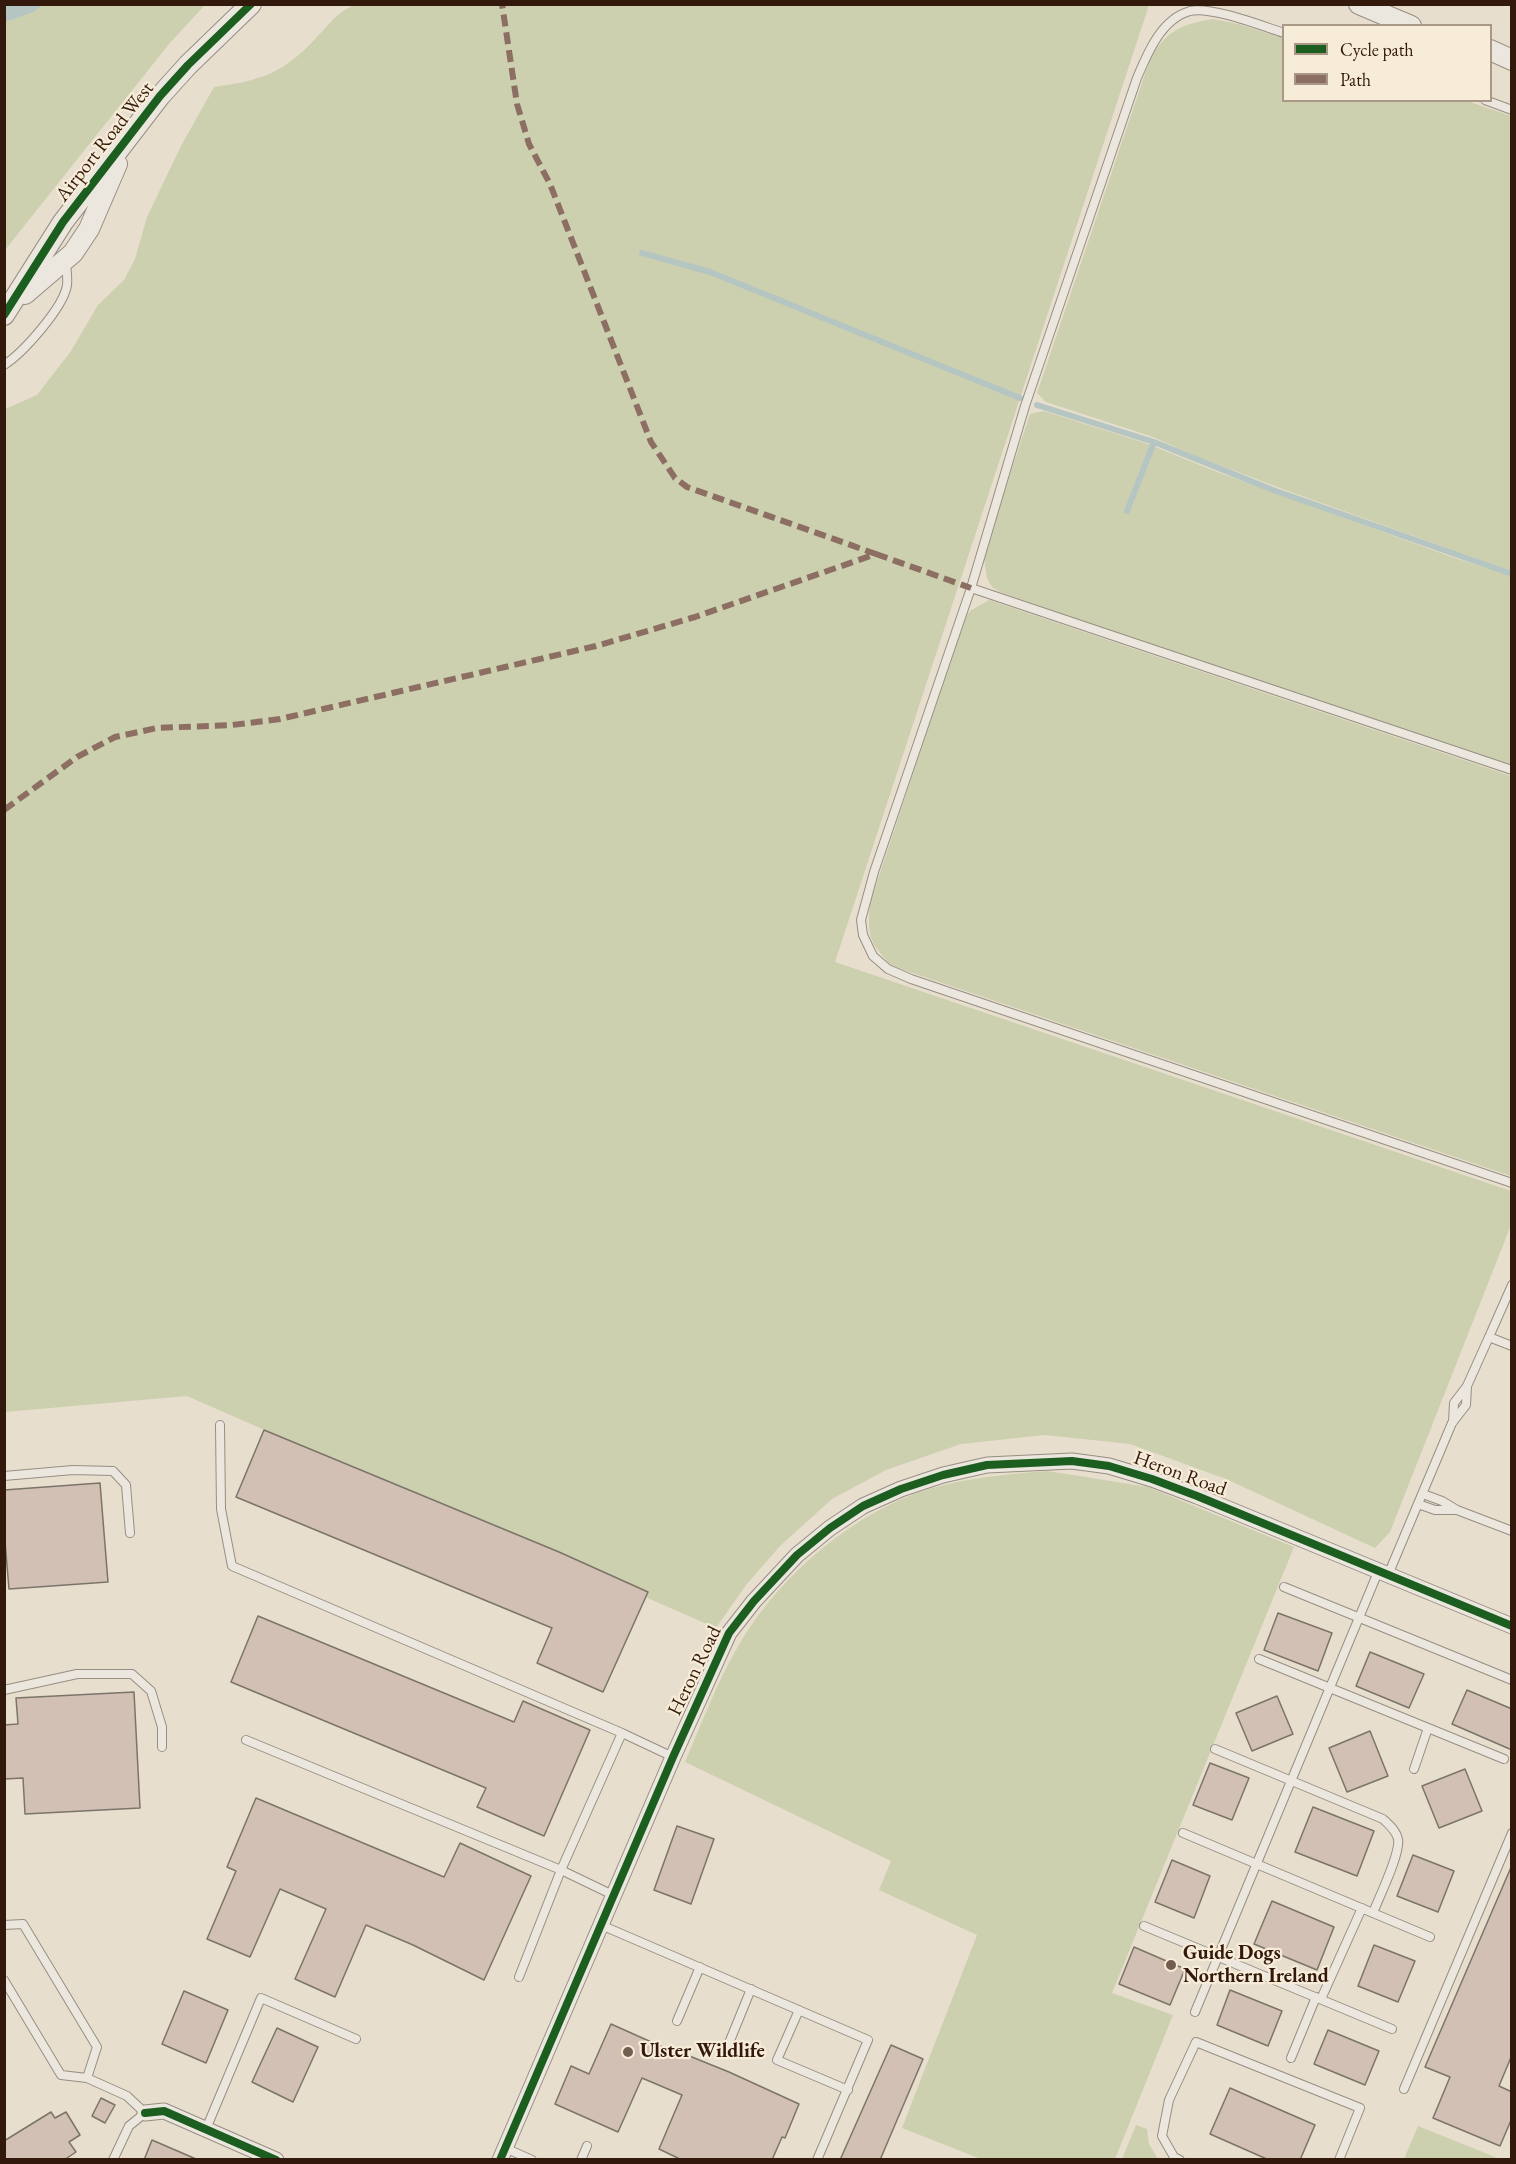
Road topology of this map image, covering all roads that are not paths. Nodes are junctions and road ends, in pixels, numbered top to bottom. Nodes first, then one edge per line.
1 (251, 4) edge
2 (1359, 4) edge
3 (1405, 24) edge
4 (1282, 32) edge
5 (1490, 102) edge
6 (1512, 110) edge
7 (129, 137) junction
8 (66, 260) junction
9 (8, 310) edge
10 (4, 365) edge
11 (971, 588) junction
12 (1512, 770) edge
13 (1512, 1183) edge
14 (1512, 1285) edge
15 (1489, 1337) junction
16 (1512, 1346) edge
17 (220, 1425) dead end
18 (4, 1476) edge
19 (1423, 1494) junction
20 (1418, 1504) junction
21 (1457, 1510) junction
22 (1512, 1532) edge
23 (130, 1533) dead end
24 (1383, 1573) junction
25 (1284, 1587) dead end
26 (1358, 1618) junction
27 (1512, 1626) edge
28 (1259, 1659) dead end
29 (1512, 1680) edge
30 (1329, 1688) junction
31 (4, 1690) edge
32 (1428, 1728) junction
33 (622, 1733) junction
34 (246, 1740) dead end
35 (162, 1747) dead end
36 (1215, 1749) dead end
37 (673, 1757) junction
38 (1504, 1759) dead end
39 (1414, 1769) dead end
40 (1290, 1782) junction
41 (1183, 1833) dead end
42 (1512, 1833) edge
43 (1256, 1863) junction
44 (561, 1870) junction
45 (614, 1895) junction
46 (1362, 1908) junction
47 (1373, 1913) junction
48 (601, 1924) junction
49 (4, 1925) edge
50 (1144, 1926) dead end
51 (1430, 1937) dead end
52 (1218, 1957) junction
53 (700, 1967) junction
54 (519, 1977) dead end
55 (4, 1980) edge
56 (751, 1989) junction
57 (1318, 1998) junction
58 (799, 2010) junction
59 (1195, 2012) dead end
60 (677, 2021) dead end
61 (1392, 2029) dead end
62 (356, 2039) dead end
63 (729, 2043) dead end
64 (1291, 2058) dead end
65 (87, 2078) junction
66 (848, 2090) junction
67 (1404, 2090) dead end
68 (145, 2114) junction
69 (206, 2129) junction
70 (587, 2146) dead end
71 (503, 2154) edge
72 (113, 2160) edge
73 (276, 2160) edge
74 (532, 2160) edge
75 (581, 2160) edge
76 (818, 2160) edge
77 (1180, 2160) edge
78 (1339, 2160) edge

1 - 7 street, Airport Road West
2 - 3 street
4 - 11 lane
5 - 6 lane
7 - 8 street, Airport Road West
7 - 9 street, Airport Road West
8 - 9 street, Airport Road West
8 - 10 lane
11 - 12 lane
11 - 13 lane
14 - 15 lane
15 - 16 lane
15 - 19 lane
17 - 33 lane
18 - 23 lane
19 - 20 lane
19 - 21 lane
20 - 21 lane
20 - 24 lane
21 - 22 lane
24 - 26 lane
24 - 27 street, Heron Road
24 - 37 street, Heron Road
25 - 26 lane
26 - 29 lane
26 - 30 lane
28 - 30 lane
30 - 32 lane
30 - 40 lane
31 - 35 lane
32 - 38 lane
32 - 39 lane
33 - 37 lane
33 - 44 lane
34 - 44 lane
36 - 40 lane
37 - 45 street, Heron Road
40 - 43 lane
40 - 47 lane
41 - 43 lane
42 - 67 lane
43 - 46 lane
43 - 52 lane
44 - 45 lane
44 - 54 lane
45 - 48 street, Heron Road
46 - 47 lane
46 - 57 lane
47 - 51 lane
48 - 53 lane
48 - 71 street, Heron Road
49 - 65 lane
50 - 52 lane
52 - 57 lane
52 - 59 lane
53 - 56 lane
53 - 60 lane
55 - 65 lane
56 - 58 lane
56 - 63 lane
57 - 61 lane
57 - 64 lane
58 - 66 lane
58 - 66 lane
62 - 69 lane
65 - 68 lane
66 - 76 lane
68 - 69 street
68 - 72 lane
69 - 73 street
70 - 75 lane
71 - 74 lane
77 - 78 lane

